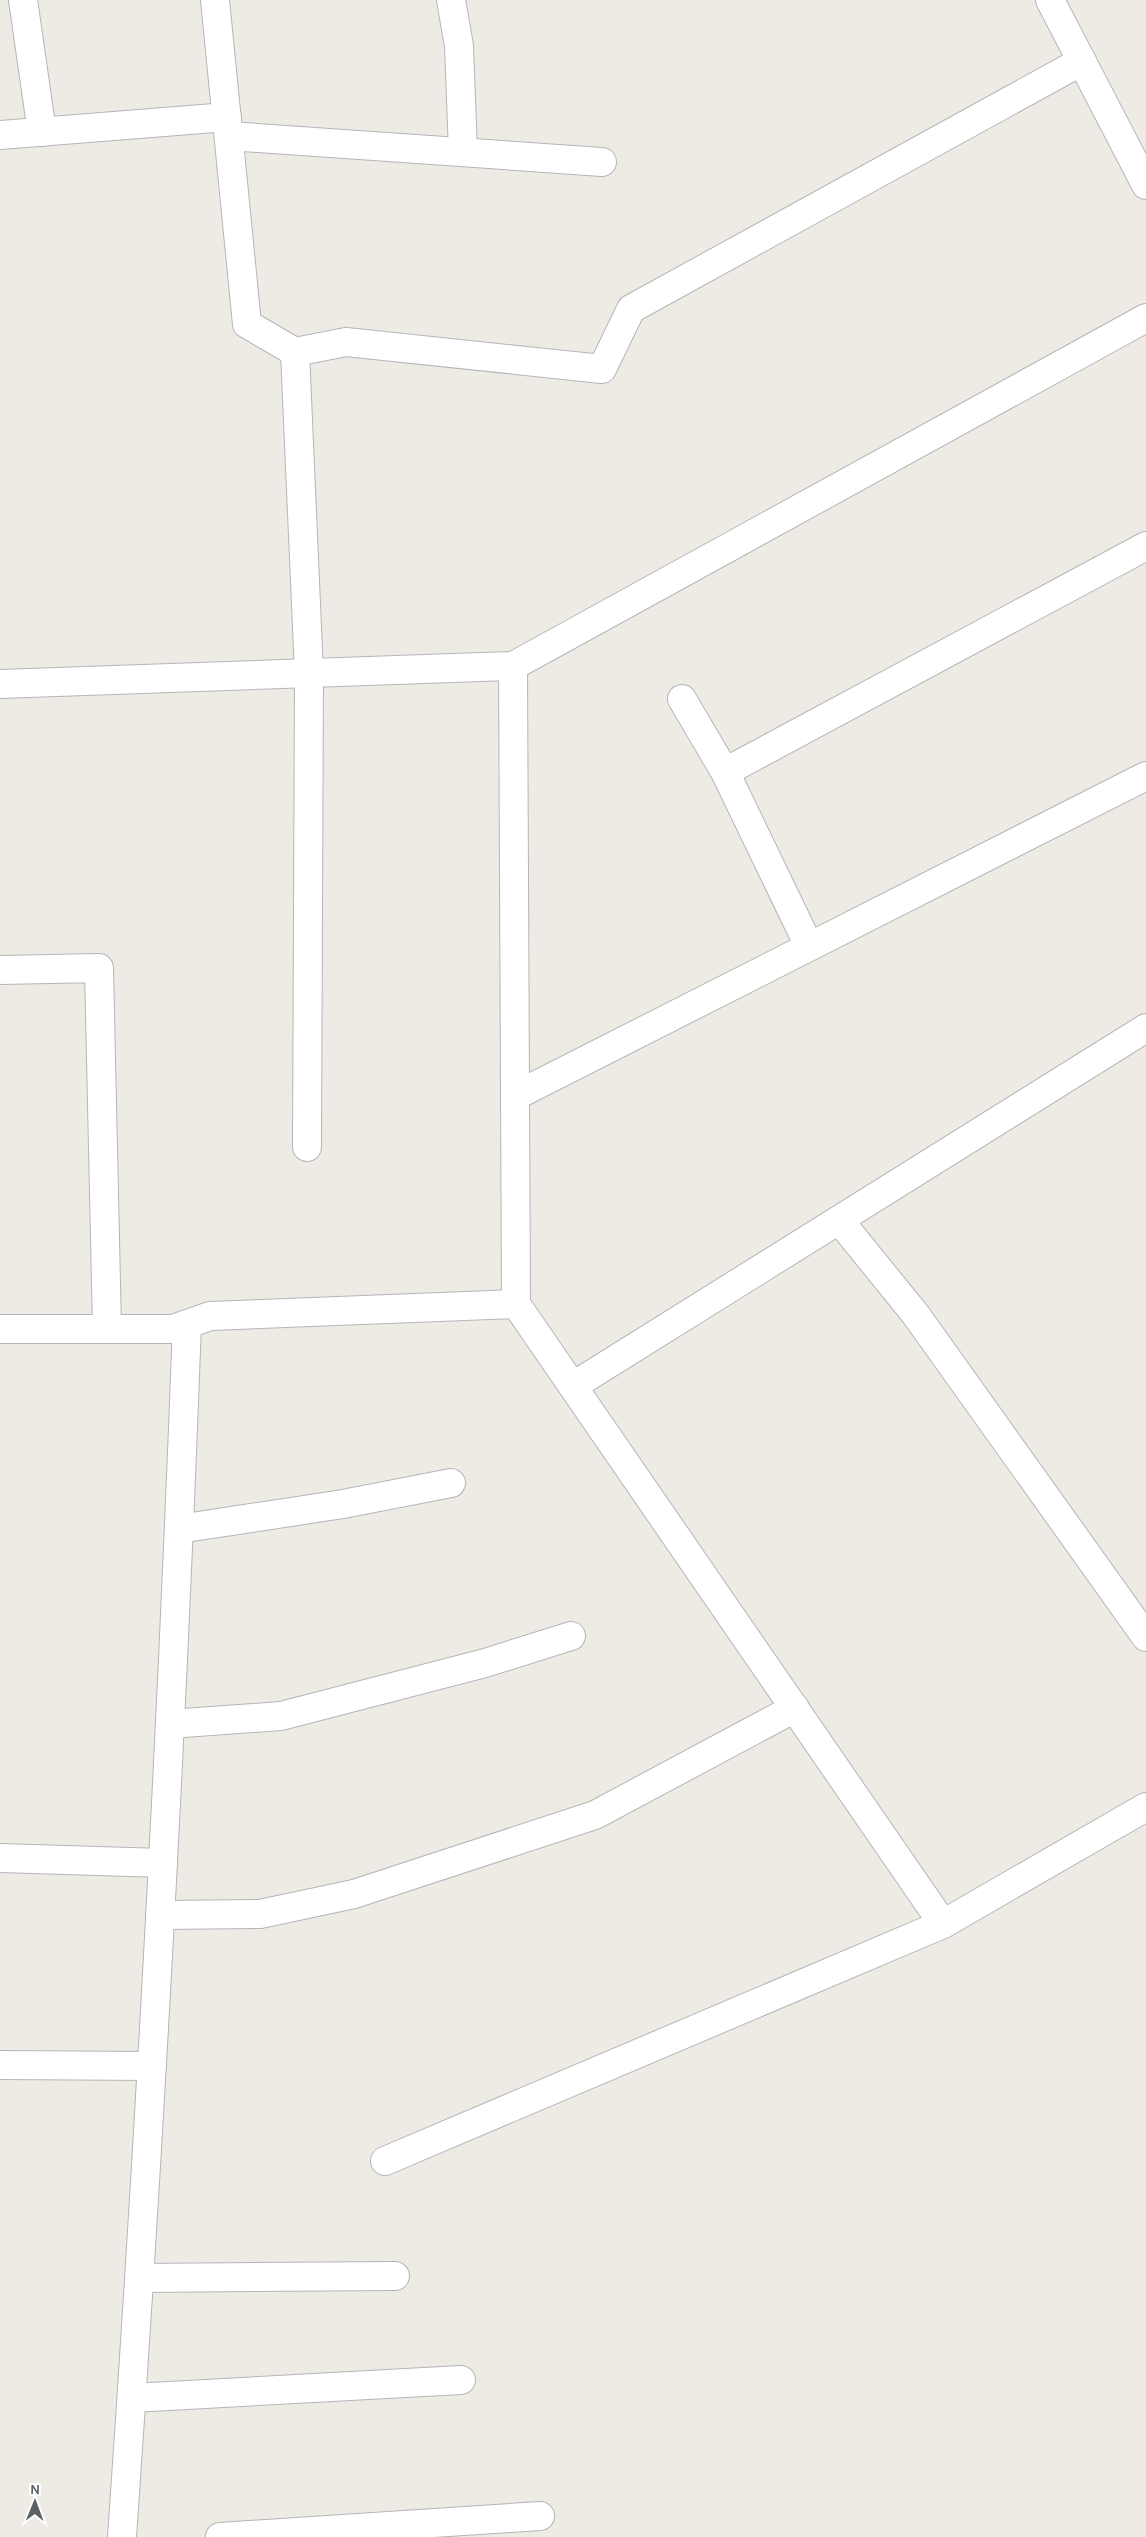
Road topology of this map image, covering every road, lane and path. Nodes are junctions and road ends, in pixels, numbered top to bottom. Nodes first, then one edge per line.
1 (23, 0) edge
2 (215, 0) edge
3 (451, 0) edge
4 (1050, 0) edge
5 (1082, 61) junction
6 (228, 126) junction
7 (42, 132) junction
8 (0, 135) edge
9 (463, 152) junction
10 (602, 162) dead end
11 (1146, 185) edge
12 (1146, 318) edge
13 (296, 352) junction
14 (1146, 546) edge
15 (513, 666) junction
16 (309, 673) junction
17 (0, 684) edge
18 (682, 699) dead end
19 (725, 772) junction
20 (1146, 776) edge
21 (809, 946) junction
22 (0, 970) edge
23 (1146, 1028) edge
24 (514, 1096) junction
25 (307, 1147) dead end
26 (839, 1220) junction
27 (516, 1304) junction
28 (187, 1324) junction
29 (0, 1329) edge
30 (107, 1329) junction
31 (573, 1386) junction
32 (452, 1483) dead end
33 (179, 1529) junction
34 (571, 1636) dead end
35 (1146, 1637) edge
36 (794, 1708) junction
37 (170, 1724) junction
38 (1146, 1807) edge
39 (0, 1858) edge
40 (163, 1863) junction
41 (160, 1915) junction
42 (943, 1924) junction
43 (0, 2065) edge
44 (152, 2066) junction
45 (385, 2161) dead end
46 (395, 2276) dead end
47 (139, 2278) junction
48 (461, 2380) dead end
49 (132, 2398) junction
50 (540, 2516) dead end
51 (122, 2537) edge
52 (220, 2537) edge

1 - 7 street
2 - 6 street
3 - 9 street
4 - 5 street
5 - 11 street
5 - 13 street
6 - 7 street
6 - 9 street
6 - 13 street
7 - 8 street
9 - 10 street
12 - 15 street
13 - 16 street
14 - 19 street
15 - 16 street
15 - 24 street
16 - 17 street
16 - 25 street
18 - 19 street
19 - 21 street
20 - 21 street
21 - 24 street
22 - 30 street
23 - 26 street
24 - 27 street
26 - 31 street
26 - 35 street
27 - 28 street
27 - 31 street
28 - 30 street
28 - 33 street
29 - 30 street
31 - 36 street
32 - 33 street
33 - 37 street
34 - 37 street
36 - 41 street
36 - 42 street
37 - 40 street
38 - 42 street
39 - 40 street
40 - 41 street
41 - 44 street
42 - 45 street
43 - 44 street
44 - 47 street
46 - 47 street
47 - 49 street
48 - 49 street
49 - 51 street
50 - 52 street

